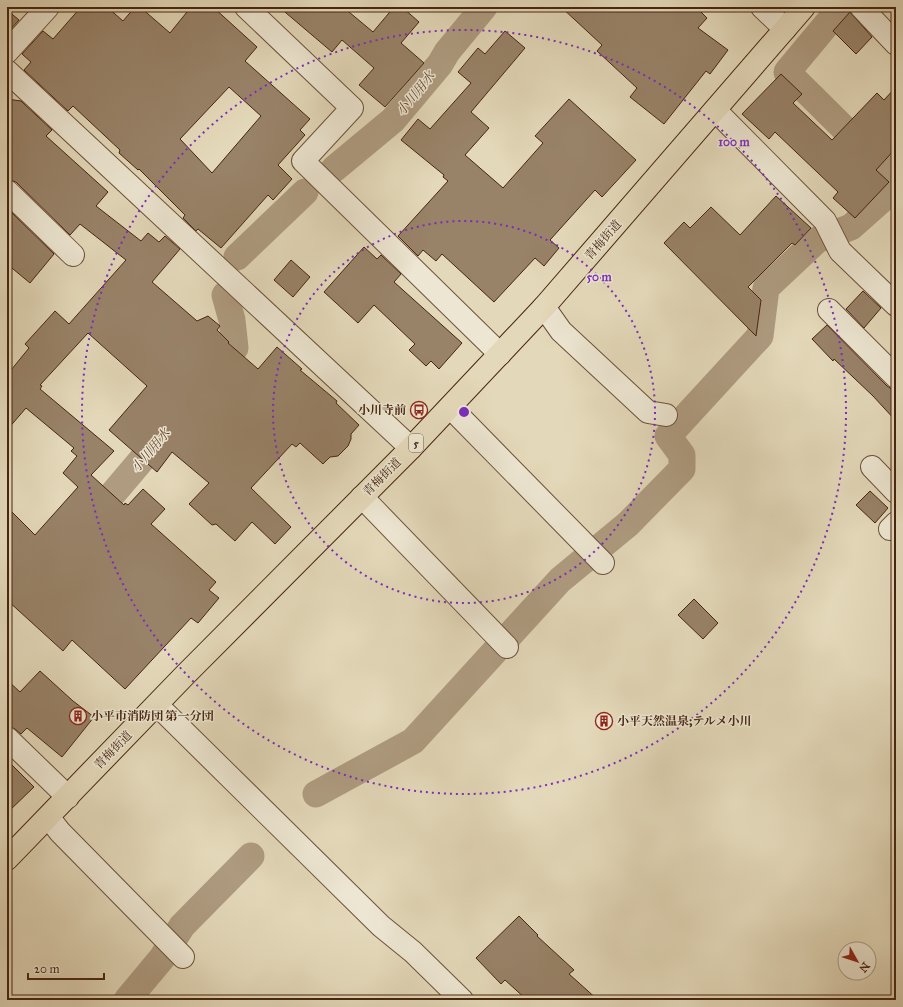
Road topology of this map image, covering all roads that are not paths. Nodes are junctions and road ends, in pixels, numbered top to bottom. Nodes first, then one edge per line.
1 (246, 7) edge
2 (762, 7) edge
3 (804, 7) edge
4 (861, 7) edge
5 (46, 8) edge
6 (785, 29) junction
7 (896, 44) edge
8 (7, 52) edge
9 (7, 71) edge
10 (715, 110) junction
11 (7, 191) edge
12 (73, 255) dead end
13 (896, 305) edge
14 (544, 307) junction
15 (829, 310) dead end
16 (500, 354) junction
17 (896, 377) edge
18 (450, 407) junction
19 (666, 415) dead end
20 (411, 448) junction
21 (872, 467) dead end
22 (896, 492) edge
23 (362, 497) junction
24 (596, 555) dead end
25 (503, 642) dead end
26 (157, 704) junction
27 (7, 738) edge
28 (68, 797) junction
29 (49, 818) junction
30 (7, 859) edge
31 (183, 957) dead end
32 (462, 1000) edge

1 - 16 street
2 - 6 street
3 - 6 main road, 青梅街道 / 5
4 - 7 street
5 - 8 street
6 - 10 main road, 青梅街道 / 5
9 - 20 street
10 - 13 street
10 - 14 main road, 青梅街道 / 5
11 - 12 street
14 - 16 main road, 青梅街道 / 5
14 - 19 street
15 - 17 street
16 - 18 main road, 青梅街道 / 5
18 - 20 main road, 青梅街道 / 5
18 - 24 street
20 - 23 main road, 青梅街道 / 5
21 - 22 street
23 - 25 street
23 - 26 main road, 青梅街道 / 5
26 - 28 main road, 青梅街道 / 5
26 - 32 street
27 - 28 street
28 - 29 main road, 青梅街道 / 5
29 - 30 main road, 青梅街道 / 5
29 - 31 street

